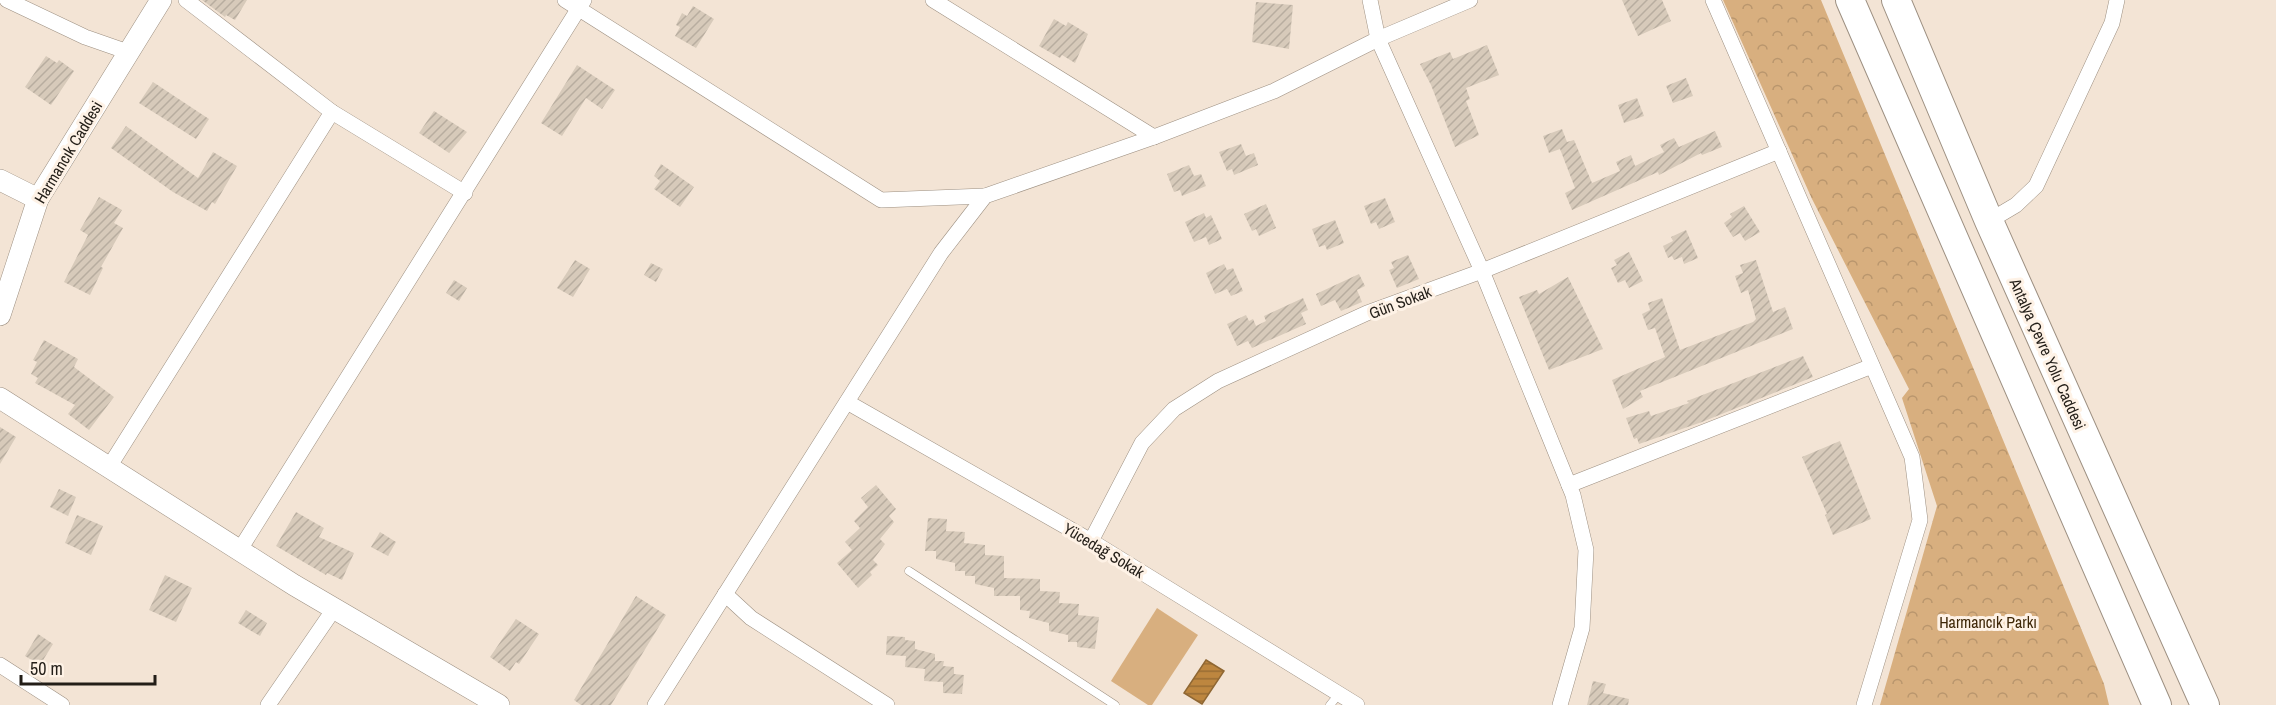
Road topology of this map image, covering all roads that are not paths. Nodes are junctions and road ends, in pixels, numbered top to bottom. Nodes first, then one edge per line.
1 (7, 0) edge
2 (161, 0) edge
3 (186, 0) edge
4 (565, 0) edge
5 (933, 0) edge
6 (1370, 0) edge
7 (1470, 0) edge
8 (1713, 0) edge
9 (1850, 0) edge
10 (1896, 0) edge
11 (2117, 0) edge
12 (582, 4) edge
13 (1378, 39) junction
14 (128, 52) junction
15 (332, 112) junction
16 (1154, 137) junction
17 (1779, 151) junction
18 (0, 180) edge
19 (465, 193) junction
20 (985, 196) junction
21 (38, 199) junction
22 (1989, 221) junction
23 (1482, 271) junction
24 (0, 315) edge
25 (1872, 366) junction
26 (0, 398) edge
27 (847, 402) junction
28 (109, 467) junction
29 (1569, 485) junction
30 (1091, 542) junction
31 (239, 550) junction
32 (909, 571) dead end
33 (724, 594) junction
34 (334, 609) junction
35 (0, 665) edge
36 (1334, 699) edge
37 (62, 705) edge
38 (268, 705) edge
39 (499, 705) edge
40 (655, 705) edge
41 (887, 705) edge
42 (1115, 705) edge
43 (1357, 705) edge
44 (1560, 705) edge
45 (1864, 705) edge
46 (2157, 705) edge
47 (2205, 705) edge

1 - 14 street
2 - 14 street, Harmancık Caddesi
3 - 15 street
4 - 12 street
5 - 16 street
6 - 13 street
7 - 13 street
8 - 17 street
9 - 46 highway
10 - 22 highway, Antalya Çevre Yolu Caddesi
11 - 22 street
12 - 19 street
12 - 20 street
13 - 16 street
13 - 23 street
14 - 21 street, Harmancık Caddesi
15 - 19 street
15 - 28 street
16 - 20 street
17 - 23 street, Gün Sokak
17 - 25 street
18 - 21 street
19 - 31 street
20 - 27 street
21 - 24 street, Harmancık Caddesi
22 - 47 highway, Antalya Çevre Yolu Caddesi
23 - 29 street
23 - 30 street, Gün Sokak
25 - 29 street
25 - 45 street
26 - 28 street
27 - 30 street, Yücedağ Sokak
27 - 33 street
28 - 31 street
29 - 44 street
30 - 36 street, Yücedağ Sokak
31 - 34 street
32 - 42 lane
33 - 40 street
33 - 41 street
34 - 38 street
34 - 39 street
35 - 37 street
36 - 43 street, Yücedağ Sokak

